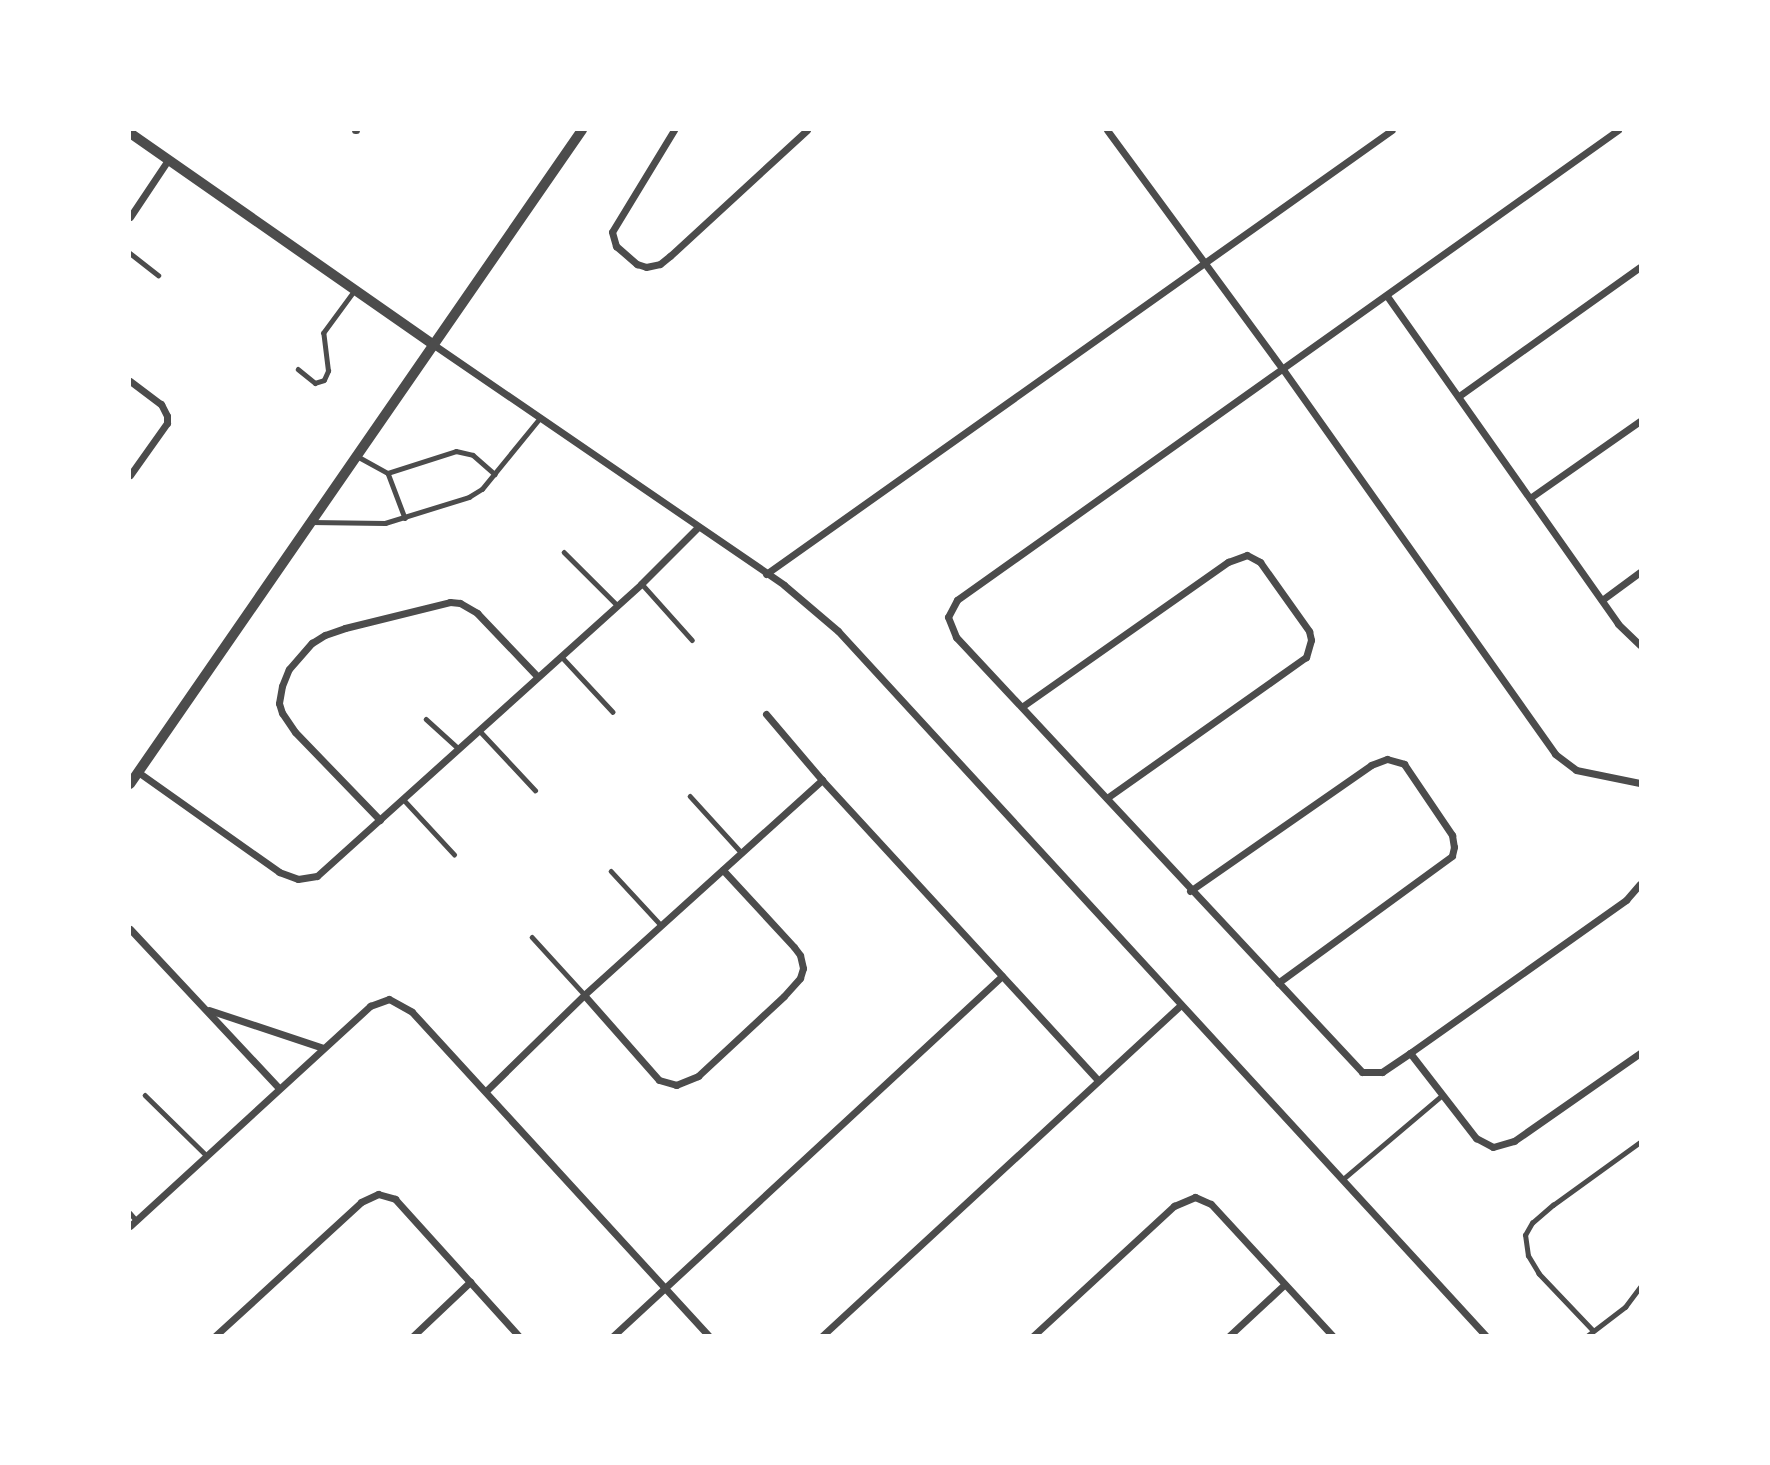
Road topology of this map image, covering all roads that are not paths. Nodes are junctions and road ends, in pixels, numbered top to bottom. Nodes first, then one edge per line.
1 (582, 130) edge
2 (674, 130) edge
3 (807, 130) edge
4 (1107, 130) edge
5 (1392, 130) edge
6 (1618, 130) edge
7 (130, 133) edge
8 (169, 160) junction
9 (130, 217) edge
10 (130, 253) edge
11 (1203, 262) junction
12 (1640, 267) edge
13 (158, 275) dead end
14 (355, 290) junction
15 (1387, 296) junction
16 (434, 345) junction
17 (1282, 368) junction
18 (298, 369) dead end
19 (130, 381) edge
20 (1459, 396) junction
21 (540, 418) junction
22 (1640, 421) edge
23 (357, 456) junction
24 (388, 473) junction
25 (495, 474) junction
26 (130, 475) edge
27 (1530, 498) junction
28 (405, 518) junction
29 (311, 522) junction
30 (698, 527) junction
31 (564, 552) dead end
32 (1640, 572) edge
33 (766, 573) junction
34 (641, 584) junction
35 (1602, 600) junction
36 (616, 604) junction
37 (692, 640) dead end
38 (1640, 645) edge
39 (561, 656) junction
40 (538, 677) junction
41 (1023, 706) junction
42 (613, 712) dead end
43 (766, 714) dead end
44 (426, 719) dead end
45 (480, 730) junction
46 (459, 748) junction
47 (138, 772) junction
48 (822, 780) junction
49 (1640, 783) edge
50 (130, 785) edge
51 (535, 790) dead end
52 (690, 796) dead end
53 (1107, 798) junction
54 (404, 800) junction
55 (380, 820) junction
56 (741, 852) junction
57 (454, 855) dead end
58 (723, 870) junction
59 (611, 871) dead end
60 (1640, 884) edge
61 (1190, 891) junction
62 (662, 925) junction
63 (130, 929) edge
64 (532, 937) dead end
65 (1002, 976) junction
66 (1278, 983) junction
67 (584, 995) junction
68 (1181, 1005) junction
69 (208, 1010) junction
70 (323, 1048) junction
71 (1410, 1053) junction
72 (1640, 1053) edge
73 (1098, 1080) junction
74 (279, 1088) junction
75 (486, 1091) junction
76 (145, 1095) dead end
77 (1441, 1097) junction
78 (1640, 1142) edge
79 (206, 1155) junction
80 (1342, 1180) junction
81 (130, 1213) edge
82 (133, 1223) edge
83 (470, 1282) junction
84 (1285, 1284) junction
85 (665, 1287) junction
86 (1640, 1287) edge
87 (1593, 1331) junction
88 (215, 1335) edge
89 (413, 1335) edge
90 (519, 1335) edge
91 (613, 1335) edge
92 (709, 1335) edge
93 (822, 1335) edge
94 (1033, 1335) edge
95 (1229, 1335) edge
96 (1333, 1335) edge
97 (1486, 1335) edge
98 (1587, 1335) edge

1 - 16 street
2 - 3 street
4 - 11 street
5 - 11 street
6 - 15 street
7 - 8 street
8 - 9 street
8 - 14 street
10 - 13 lane
11 - 17 street
11 - 33 street
12 - 20 street
14 - 16 street
14 - 18 lane
15 - 17 street
15 - 20 street
16 - 21 street
16 - 23 street
17 - 41 street
17 - 49 street
19 - 26 street
20 - 27 street
21 - 25 lane
21 - 30 street
22 - 27 street
23 - 24 lane
23 - 29 street
24 - 25 lane
24 - 28 lane
25 - 28 lane
27 - 35 street
28 - 29 lane
29 - 47 street
30 - 33 street
30 - 34 street
31 - 36 lane
32 - 35 street
33 - 68 street
34 - 36 street
34 - 37 lane
35 - 38 street
36 - 39 street
39 - 40 street
39 - 42 lane
40 - 45 street
40 - 55 street
41 - 53 street
41 - 53 street
43 - 48 street
44 - 46 lane
45 - 46 street
45 - 51 lane
46 - 54 street
47 - 50 street
47 - 55 street
48 - 56 street
48 - 65 street
52 - 56 lane
53 - 61 street
54 - 55 street
54 - 57 lane
56 - 58 street
58 - 62 street
58 - 67 street
59 - 62 lane
60 - 71 street
61 - 66 street
61 - 66 street
62 - 67 street
63 - 69 street
64 - 67 lane
65 - 73 street
65 - 85 street
66 - 71 street
67 - 75 street
68 - 73 street
68 - 80 street
69 - 70 street
69 - 74 street
70 - 74 street
70 - 75 street
71 - 77 street
72 - 77 street
73 - 93 street
74 - 79 street
75 - 85 street
76 - 79 lane
77 - 80 lane
78 - 87 lane
79 - 82 street
80 - 97 street
81 - 82 lane
83 - 88 street
83 - 89 street
83 - 90 street
84 - 94 street
84 - 95 street
84 - 96 street
85 - 91 street
85 - 92 street
86 - 87 lane
87 - 98 lane

